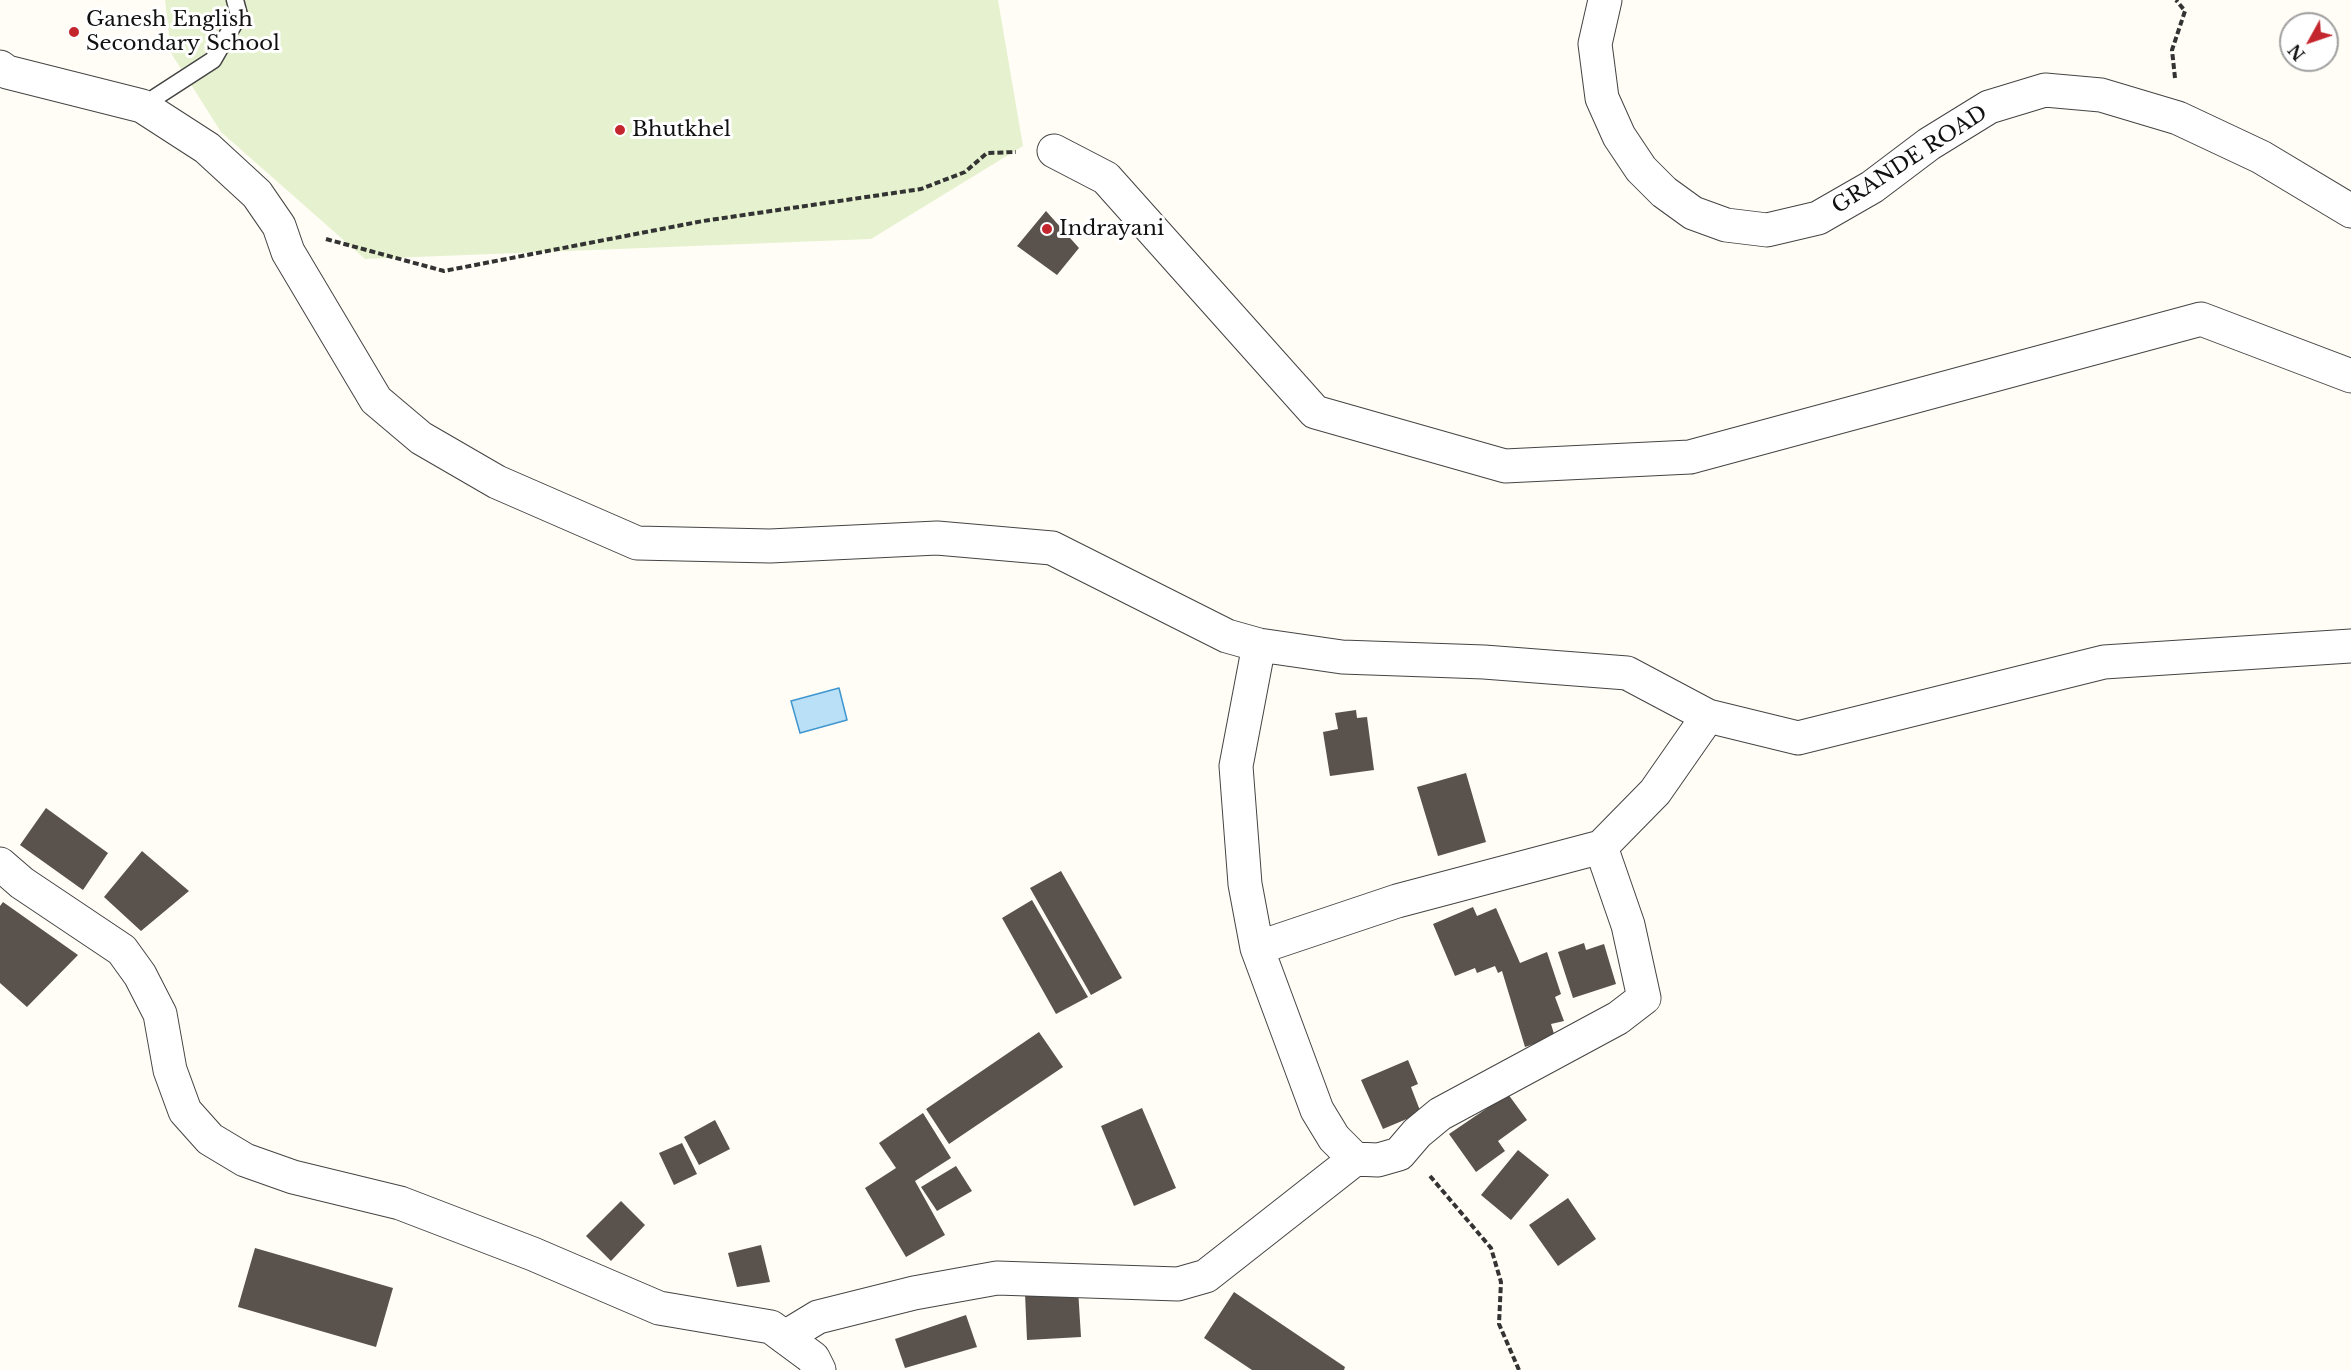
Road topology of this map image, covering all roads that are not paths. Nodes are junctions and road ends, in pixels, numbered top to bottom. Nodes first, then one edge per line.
1 (235, 0) edge
2 (1605, 0) edge
3 (0, 67) edge
4 (142, 106) junction
5 (1054, 151) road end
6 (2351, 211) edge
7 (2351, 376) edge
8 (1258, 645) junction
9 (2351, 646) edge
10 (1708, 716) junction
11 (1601, 847) junction
12 (0, 864) edge
13 (1257, 948) junction
14 (1355, 1159) junction
15 (778, 1332) junction
16 (819, 1370) edge

1 - 4 lane
2 - 6 street, GRANDE ROAD
3 - 4 street
4 - 8 street
5 - 7 street
8 - 10 street
8 - 13 street
9 - 10 street
10 - 11 street
11 - 13 street
11 - 14 street
12 - 15 street
13 - 14 street
14 - 15 street
15 - 16 street

